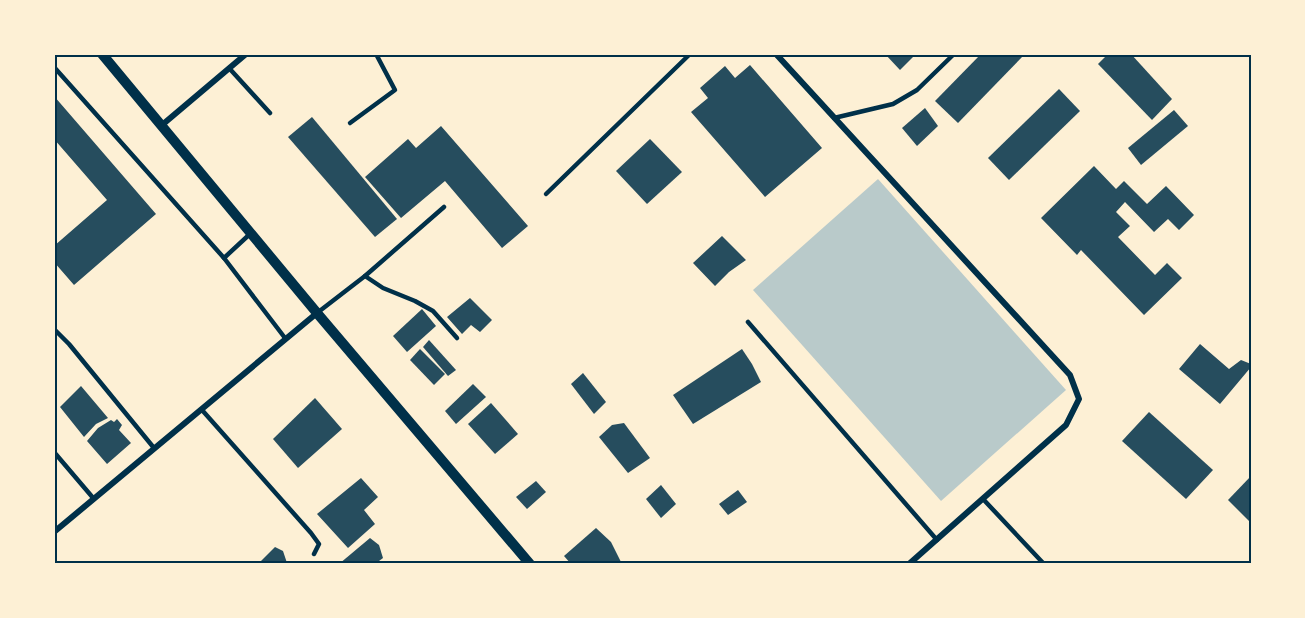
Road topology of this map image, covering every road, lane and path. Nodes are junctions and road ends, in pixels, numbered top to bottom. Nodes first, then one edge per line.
1 (102, 54) edge
2 (246, 54) edge
3 (376, 54) edge
4 (690, 54) edge
5 (776, 54) edge
6 (954, 54) edge
7 (54, 67) edge
8 (229, 68) junction
9 (270, 112) dead end
10 (834, 118) junction
11 (351, 123) dead end
12 (162, 125) junction
13 (546, 194) dead end
14 (444, 207) dead end
15 (251, 233) junction
16 (224, 258) junction
17 (365, 276) junction
18 (317, 313) junction
19 (748, 322) dead end
20 (54, 328) edge
21 (285, 338) junction
22 (457, 338) dead end
23 (202, 410) junction
24 (154, 448) junction
25 (54, 453) edge
26 (94, 499) junction
27 (983, 499) junction
28 (54, 532) edge
29 (937, 540) junction
30 (314, 554) dead end
31 (530, 564) edge
32 (909, 564) edge
33 (1044, 564) edge

1 - 12 street
2 - 8 street
3 - 11 lane
4 - 13 lane
5 - 10 street
6 - 10 lane
7 - 16 lane
8 - 9 lane
8 - 12 street
10 - 27 street
12 - 15 street
14 - 17 lane
15 - 16 lane
15 - 18 street
16 - 21 lane
17 - 18 lane
17 - 22 lane
18 - 21 street
18 - 31 street
19 - 29 lane
20 - 24 lane
21 - 23 street
23 - 24 street
23 - 30 lane
24 - 26 street
25 - 26 lane
26 - 28 street
27 - 29 street
27 - 33 lane
29 - 32 street

